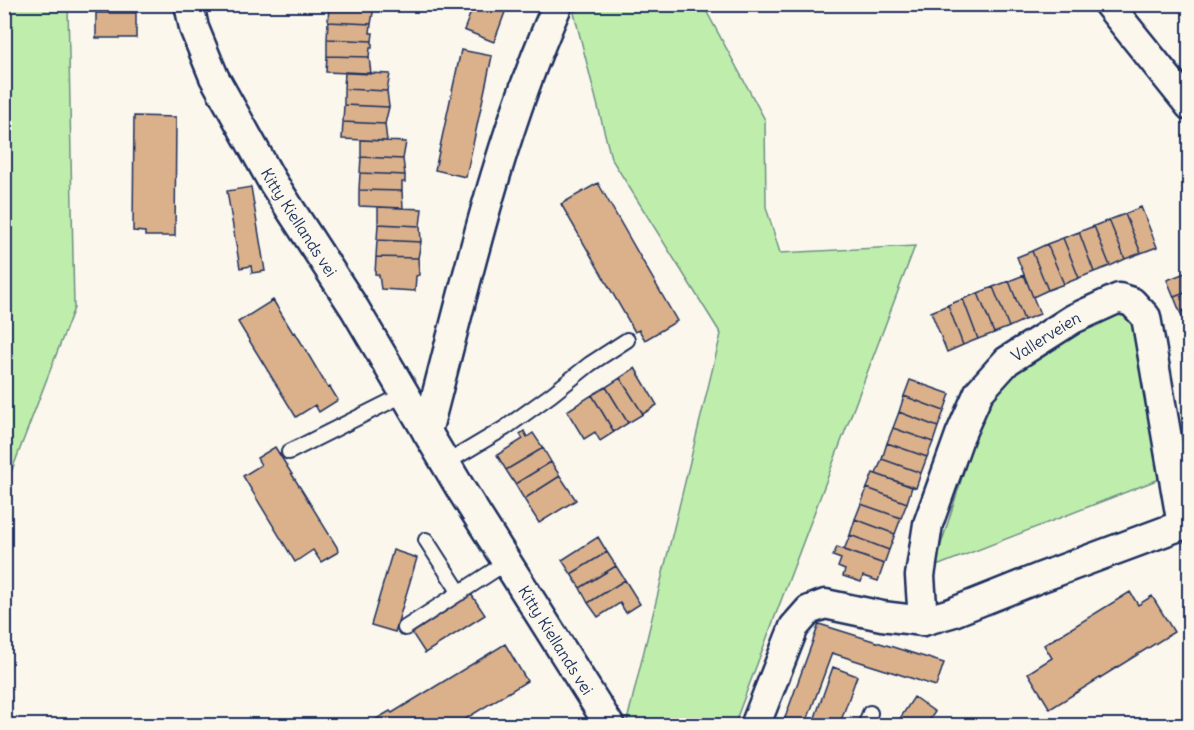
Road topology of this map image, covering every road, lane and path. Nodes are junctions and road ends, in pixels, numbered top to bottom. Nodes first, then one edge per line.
1 (189, 4) edge
2 (558, 4) edge
3 (1108, 4) edge
4 (1190, 106) edge
5 (627, 340) dead end
6 (405, 394) junction
7 (427, 432) junction
8 (290, 452) dead end
9 (446, 463) junction
10 (1186, 526) edge
11 (426, 540) dead end
12 (507, 562) junction
13 (460, 593) junction
14 (923, 621) junction
15 (405, 628) dead end
16 (610, 726) edge
17 (755, 726) edge

1 - 6 street, Kitty Kiellands vei
2 - 7 street
3 - 4 street
5 - 9 lane
6 - 7 street, Kitty Kiellands vei
6 - 8 lane
7 - 9 street, Kitty Kiellands vei
9 - 12 street, Kitty Kiellands vei
10 - 14 street, Vallerveien
10 - 14 street, Vallerveien
11 - 13 lane
12 - 13 lane
12 - 16 street, Kitty Kiellands vei
13 - 15 lane
14 - 17 street, Vallerveien

